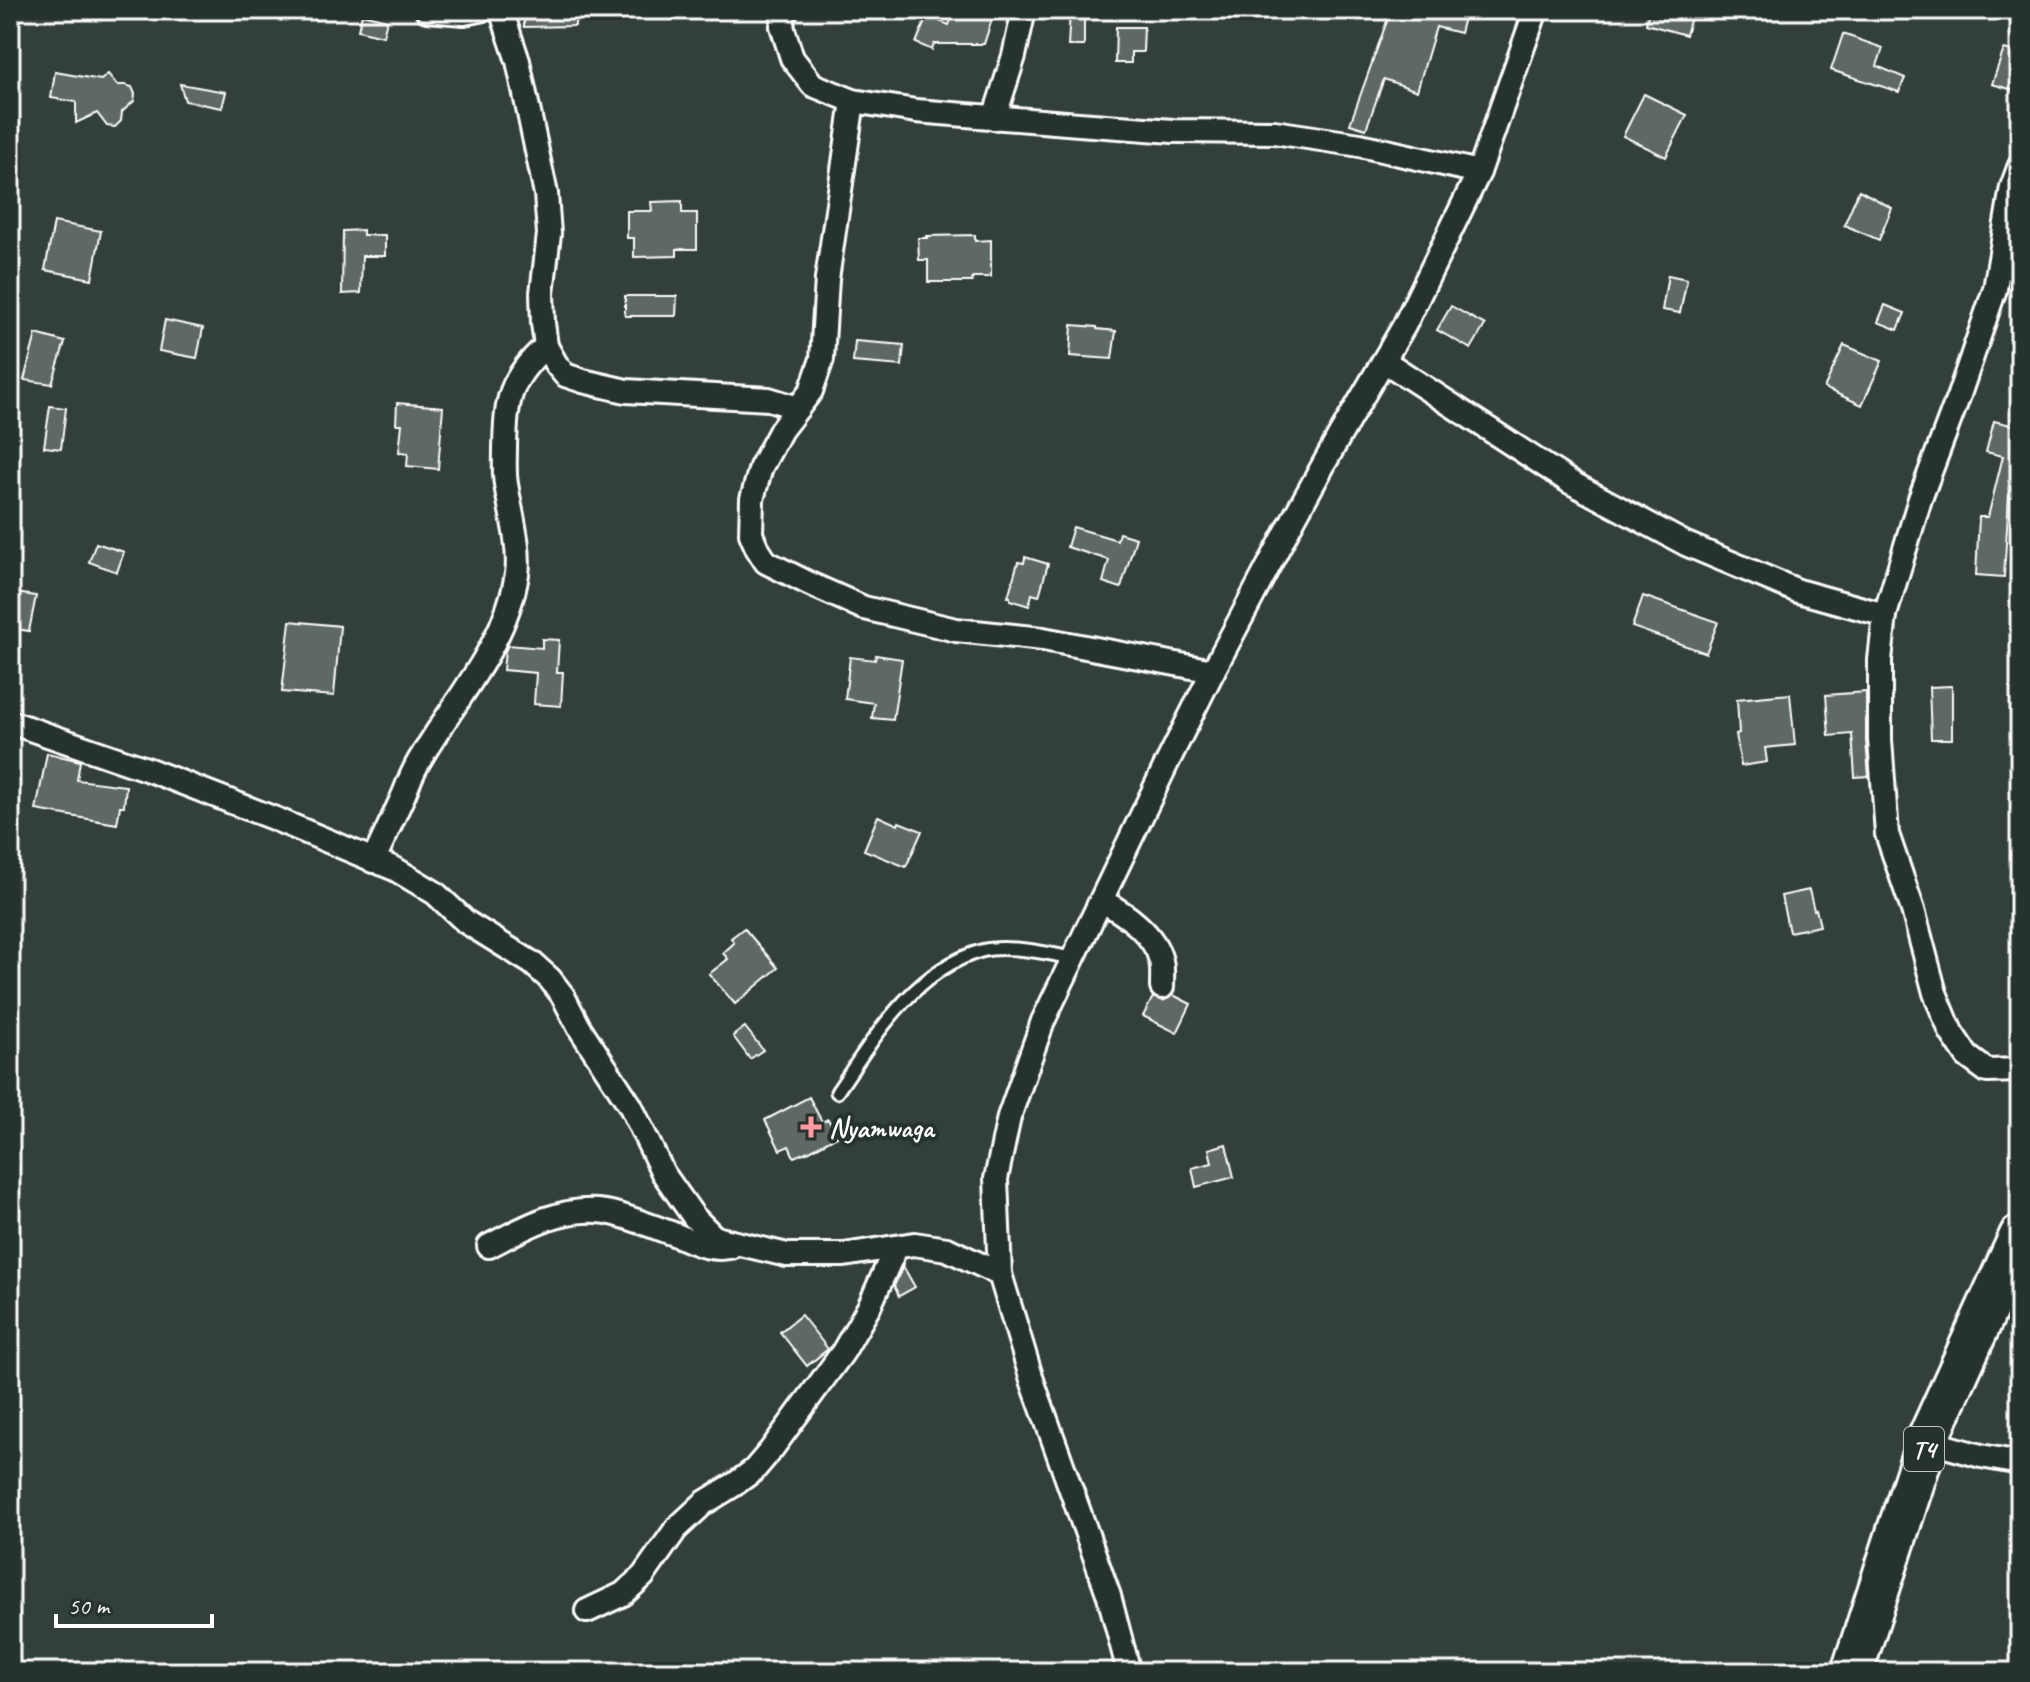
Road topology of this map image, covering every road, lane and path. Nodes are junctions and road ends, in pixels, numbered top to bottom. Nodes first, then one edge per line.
1 (427, 10) edge
2 (480, 10) edge
3 (501, 10) edge
4 (785, 10) edge
5 (1024, 10) edge
6 (1536, 10) edge
7 (853, 101) junction
8 (994, 118) junction
9 (2020, 165) edge
10 (1479, 172) junction
11 (546, 346) junction
12 (1384, 361) junction
13 (798, 408) junction
14 (1885, 615) junction
15 (1213, 671) junction
16 (10, 722) edge
17 (373, 861) junction
18 (1102, 901) junction
19 (1074, 959) junction
20 (1162, 987) dead end
21 (2020, 1070) edge
22 (837, 1092) dead end
23 (2020, 1236) edge
24 (743, 1245) junction
25 (489, 1246) dead end
26 (896, 1247) junction
27 (1000, 1274) junction
28 (1927, 1441) junction
29 (2020, 1463) edge
30 (587, 1611) dead end
31 (1129, 1672) edge
32 (1852, 1672) edge

1 - 2 street
3 - 11 street
4 - 7 street
5 - 8 street
6 - 10 street
7 - 8 street
7 - 13 street
8 - 10 street
9 - 14 street
10 - 12 street
11 - 13 street
11 - 17 street
12 - 14 street
12 - 15 street
13 - 15 street
14 - 21 street
15 - 18 street
16 - 17 street
17 - 24 street
18 - 19 street
18 - 20 street
19 - 22 lane
19 - 27 street
23 - 28 highway, T4
24 - 25 street
24 - 26 street
26 - 27 street
26 - 30 street
27 - 31 street
28 - 29 street
28 - 32 highway, T4

